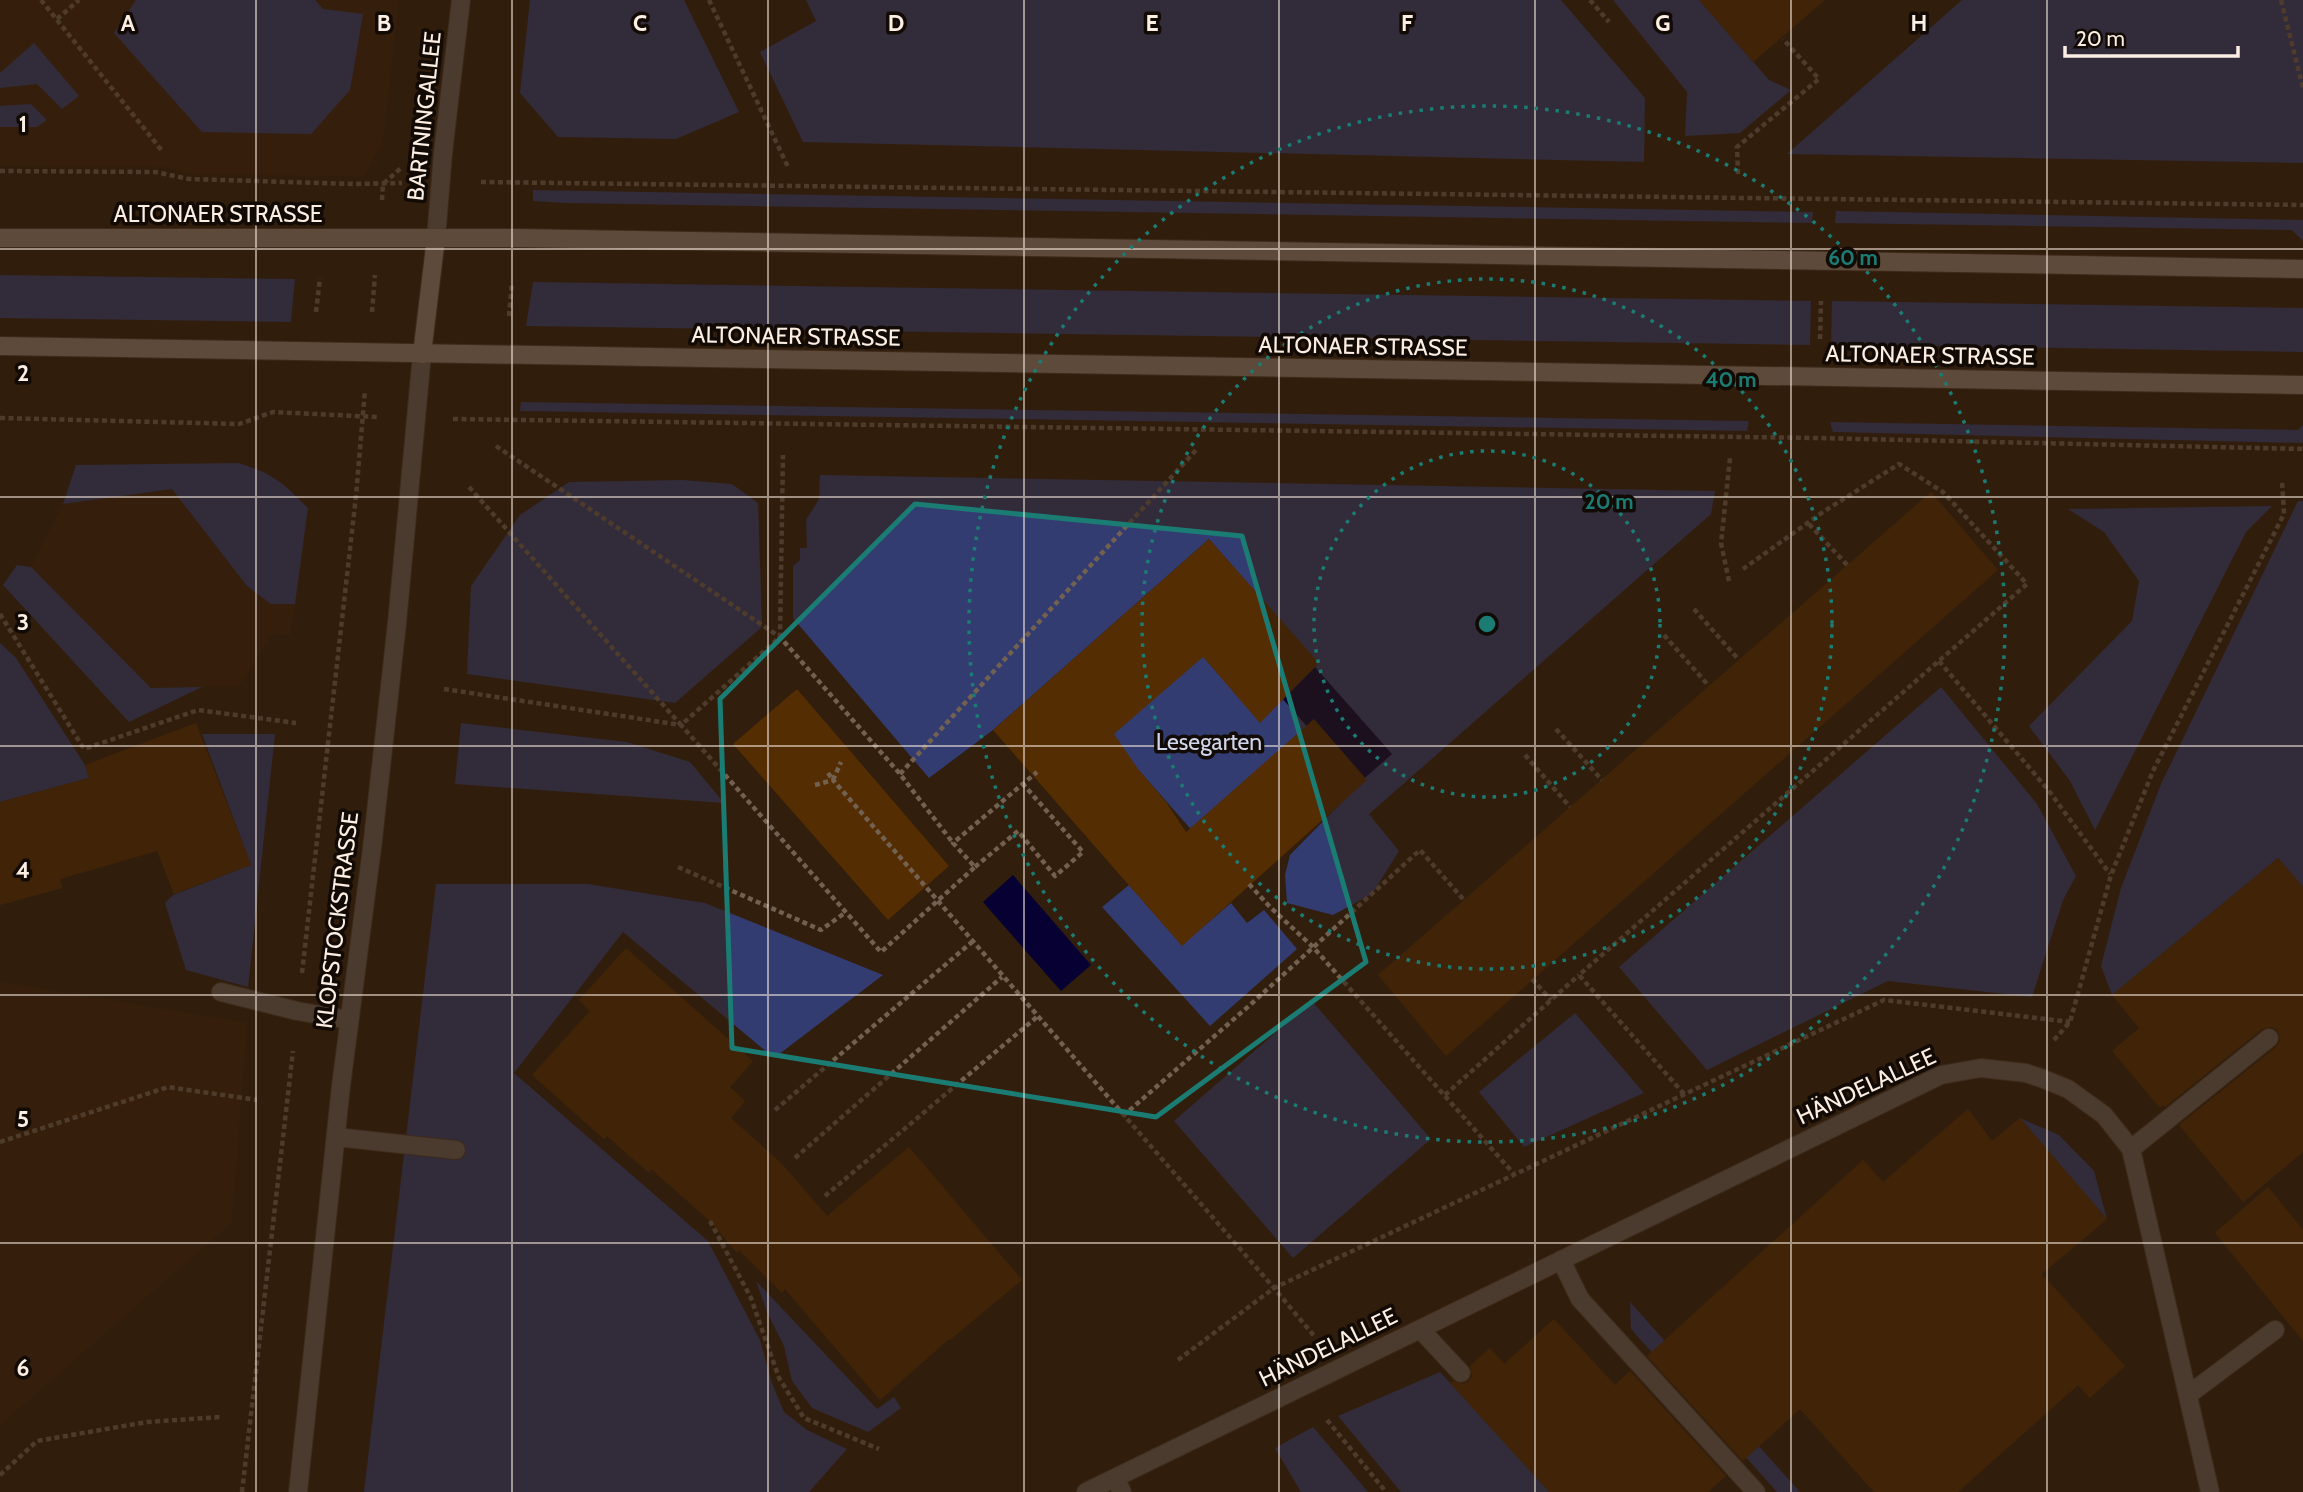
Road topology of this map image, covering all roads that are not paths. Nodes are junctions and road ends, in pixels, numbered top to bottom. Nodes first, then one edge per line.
1 (461, 0) edge
2 (436, 237) junction
3 (0, 239) edge
4 (2303, 269) edge
5 (0, 346) edge
6 (422, 354) junction
7 (2303, 385) edge
8 (221, 992) dead end
9 (349, 1020) junction
10 (2269, 1038) dead end
11 (336, 1137) junction
12 (2132, 1149) junction
13 (456, 1150) dead end
14 (1562, 1260) junction
15 (1421, 1330) junction
16 (2275, 1330) dead end
17 (1461, 1373) dead end
18 (2188, 1395) junction
19 (1119, 1485) edge
20 (298, 1492) edge
21 (1086, 1492) edge
22 (1756, 1492) edge
23 (2210, 1492) edge

1 - 2 street, BARTNINGALLEE
2 - 3 main road, ALTONAER STRASSE
2 - 4 main road, ALTONAER STRASSE
2 - 6 main road
5 - 6 main road, ALTONAER STRASSE
6 - 7 main road, ALTONAER STRASSE
6 - 9 street, KLOPSTOCKSTRASSE
8 - 9 street
9 - 11 street, KLOPSTOCKSTRASSE
10 - 12 street
11 - 13 street
11 - 20 street, KLOPSTOCKSTRASSE
12 - 14 street, HÄNDELALLEE
12 - 18 street, HÄNDELALLEE
14 - 15 street, HÄNDELALLEE
14 - 22 street
15 - 17 street
15 - 19 street, HÄNDELALLEE
16 - 18 street
18 - 23 street, HÄNDELALLEE
19 - 21 street, HÄNDELALLEE

